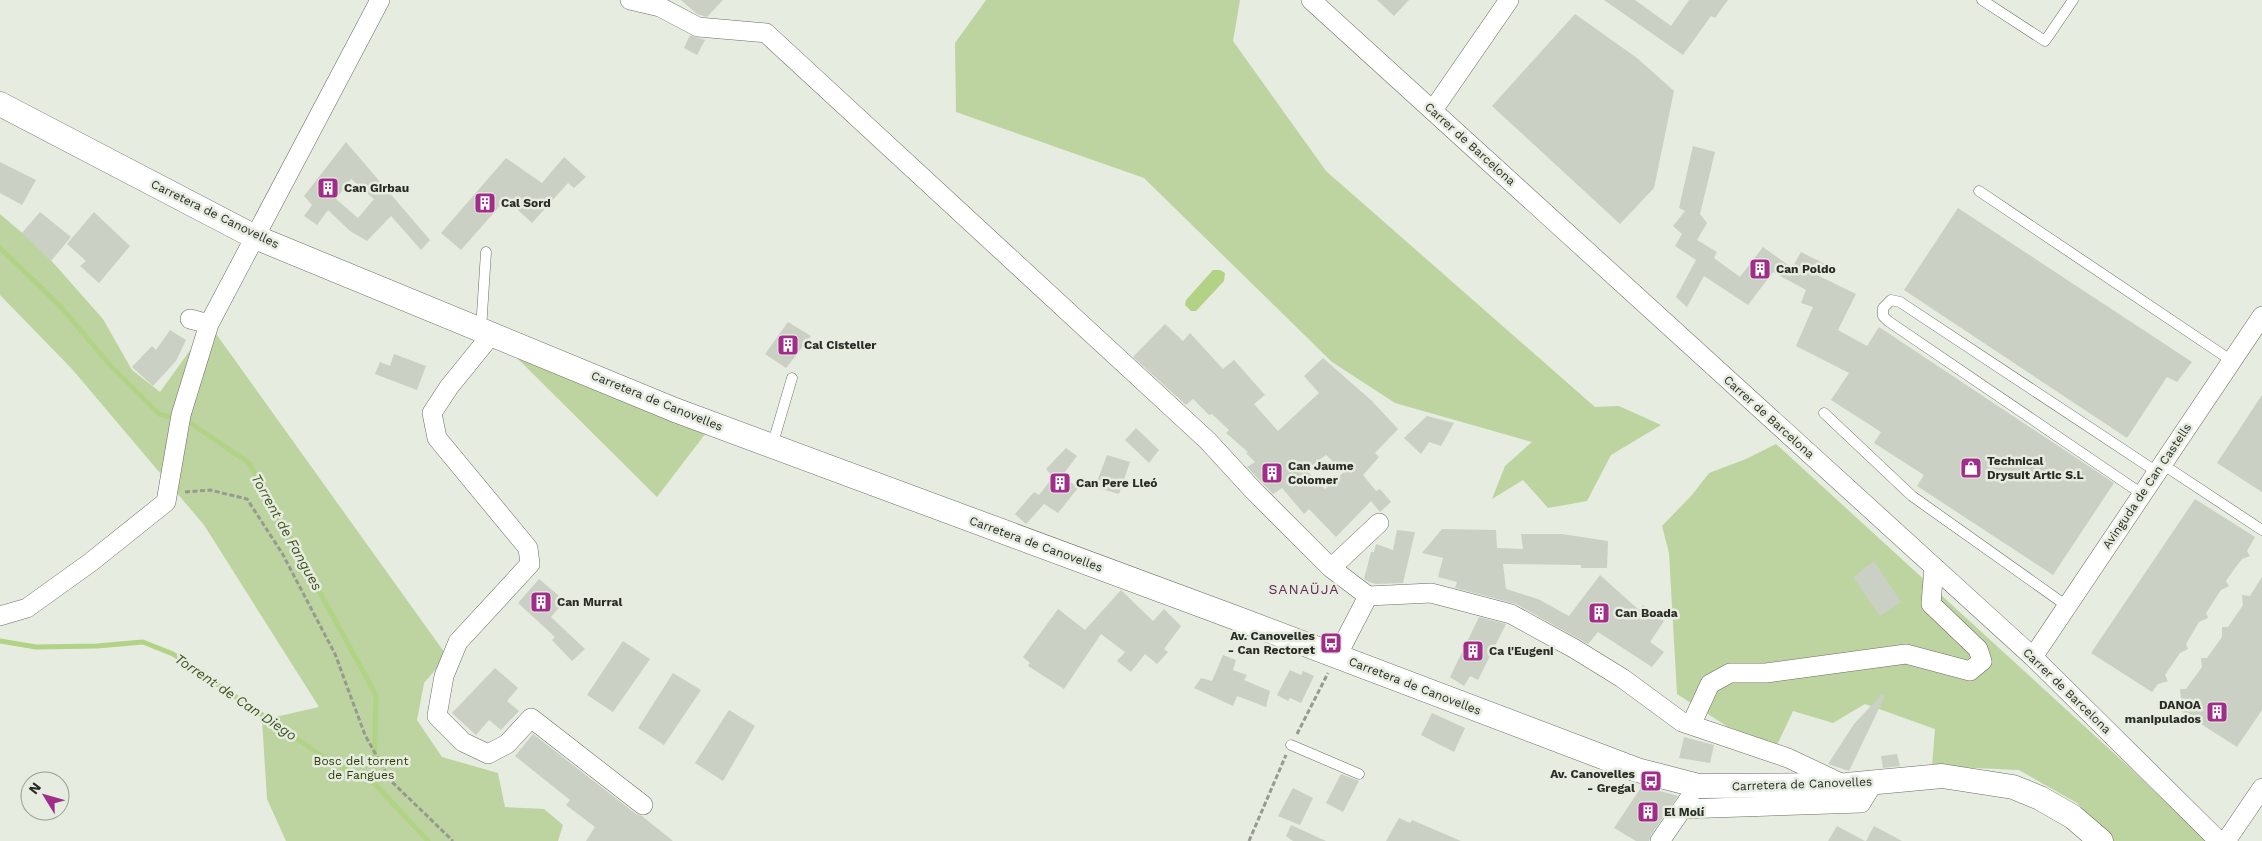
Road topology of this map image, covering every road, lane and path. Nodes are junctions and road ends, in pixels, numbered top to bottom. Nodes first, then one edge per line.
1 (380, 0) edge
2 (630, 0) edge
3 (1312, 0) edge
4 (1509, 0) edge
5 (1982, 0) edge
6 (2073, 0) edge
7 (0, 104) edge
8 (1432, 110) junction
9 (1979, 191) dead end
10 (255, 237) junction
11 (486, 252) dead end
12 (2262, 316) edge
13 (190, 319) dead end
14 (209, 324) junction
15 (486, 332) junction
16 (2232, 361) junction
17 (792, 378) dead end
18 (1824, 413) dead end
19 (772, 446) junction
20 (2160, 468) junction
21 (168, 494) junction
22 (2142, 494) junction
23 (1379, 523) dead end
24 (2262, 530) edge
25 (1934, 567) junction
26 (1331, 568) junction
27 (1368, 596) junction
28 (2067, 606) junction
29 (0, 616) edge
30 (1337, 656) junction
31 (2033, 657) junction
32 (1691, 725) junction
33 (1291, 745) dead end
34 (1359, 774) dead end
35 (1874, 782) junction
36 (1846, 785) junction
37 (1699, 786) junction
38 (2262, 788) edge
39 (643, 805) dead end
40 (1682, 809) junction
41 (453, 841) edge
42 (1660, 841) edge
43 (2101, 841) edge
44 (2219, 841) edge
45 (2226, 841) edge

1 - 10 street
2 - 26 street
3 - 8 street, Carrer de Barcelona
4 - 8 street
5 - 6 lane
7 - 10 street, Carretera de Canovelles
8 - 25 street, Carrer de Barcelona
9 - 16 lane
10 - 14 street
10 - 15 street, Carretera de Canovelles
11 - 15 lane
12 - 16 street, Avinguda de Can Castells
13 - 14 street
14 - 21 street
15 - 19 street, Carretera de Canovelles
15 - 39 street
16 - 20 street, Avinguda de Can Castells
17 - 19 lane
18 - 28 lane
19 - 30 street, Carretera de Canovelles
20 - 22 street, Avinguda de Can Castells
20 - 22 lane
20 - 24 lane
21 - 29 street
21 - 41 path
22 - 28 street, Avinguda de Can Castells
23 - 26 street
25 - 31 street, Carrer de Barcelona
25 - 32 street
26 - 27 street
27 - 30 street
27 - 32 street
28 - 31 street, Avinguda de Can Castells
30 - 37 street, Carretera de Canovelles
31 - 44 street, Carrer de Barcelona
32 - 36 street
33 - 34 lane
35 - 36 street, Carretera de Canovelles
35 - 40 street
35 - 43 street, Carretera de Canovelles
36 - 37 street, Carretera de Canovelles
37 - 40 street
38 - 45 street
40 - 42 street

